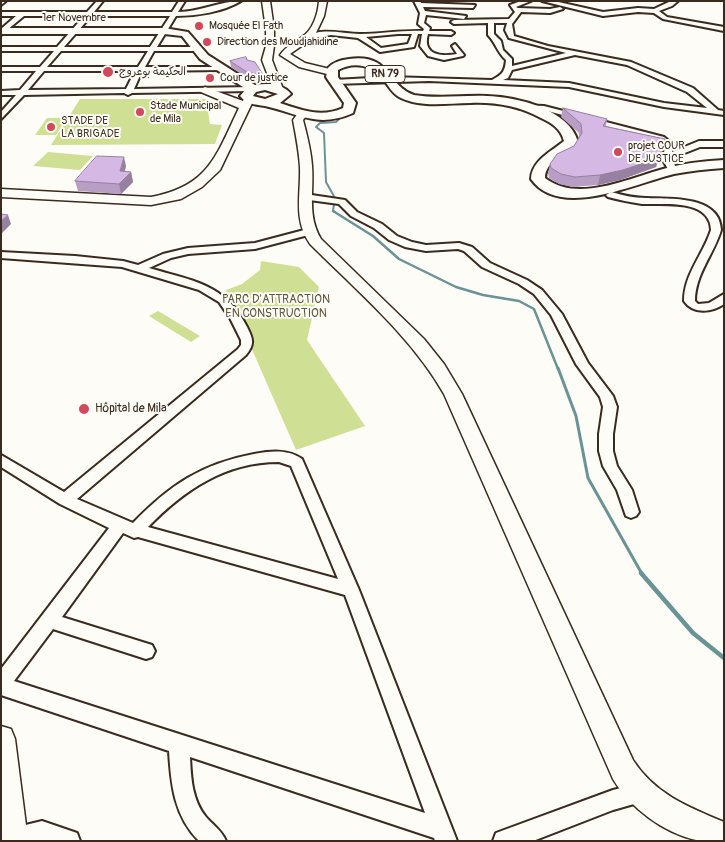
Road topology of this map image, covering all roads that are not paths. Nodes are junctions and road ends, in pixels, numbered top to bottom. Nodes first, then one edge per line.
1 (100, 1) edge
2 (182, 1) edge
3 (238, 1) edge
4 (259, 1) edge
5 (266, 1) edge
6 (323, 1) edge
7 (528, 1) edge
8 (545, 1) edge
9 (675, 1) edge
10 (418, 3) edge
11 (624, 4) dead end
12 (473, 6) dead end
13 (570, 6) junction
14 (516, 10) junction
15 (638, 10) junction
16 (654, 11) junction
17 (423, 13) junction
18 (1, 14) edge
19 (22, 14) junction
20 (88, 14) junction
21 (174, 14) junction
22 (466, 18) junction
23 (491, 21) junction
24 (509, 21) junction
25 (454, 22) dead end
26 (724, 29) edge
27 (267, 30) junction
28 (74, 31) junction
29 (164, 31) junction
30 (2, 32) edge
31 (416, 32) junction
32 (425, 33) junction
33 (451, 34) dead end
34 (360, 36) junction
35 (309, 37) junction
36 (455, 46) dead end
37 (1, 49) edge
38 (57, 49) junction
39 (152, 49) junction
40 (196, 49) junction
41 (574, 53) junction
42 (396, 55) dead end
43 (406, 55) dead end
44 (429, 55) junction
45 (420, 57) dead end
46 (41, 68) junction
47 (1, 69) edge
48 (140, 69) junction
49 (223, 69) junction
50 (509, 69) junction
51 (333, 77) junction
52 (390, 80) junction
53 (493, 82) junction
54 (205, 90) junction
55 (1, 93) edge
56 (21, 93) junction
57 (128, 93) junction
58 (265, 98) junction
59 (522, 107) junction
60 (720, 112) edge
61 (542, 114) junction
62 (1, 117) edge
63 (724, 136) edge
64 (724, 144) edge
65 (668, 145) junction
66 (667, 157) junction
67 (724, 164) edge
68 (724, 168) edge
69 (673, 171) junction
70 (1, 193) edge
71 (611, 195) junction
72 (305, 197) junction
73 (308, 232) junction
74 (1, 255) edge
75 (140, 268) junction
76 (724, 297) edge
77 (1, 460) edge
78 (64, 500) junction
79 (631, 512) dead end
80 (127, 529) junction
81 (351, 590) junction
82 (48, 620) junction
83 (146, 651) dead end
84 (1, 685) edge
85 (1, 739) edge
86 (179, 744) junction
87 (641, 793) junction
88 (445, 835) edge
89 (724, 838) edge
90 (13, 839) edge
91 (69, 841) edge
92 (215, 841) edge
93 (504, 841) edge

1 - 20 street
2 - 21 street
3 - 21 street
4 - 27 main road
5 - 27 main road
6 - 35 main road
7 - 14 street
8 - 13 street
9 - 16 street
10 - 12 street
10 - 17 street
11 - 15 street
13 - 14 street
13 - 15 street
14 - 24 street
15 - 16 street
16 - 26 street
17 - 22 street
17 - 32 street
18 - 19 street
19 - 20 street
19 - 30 street
20 - 21 street
20 - 28 street
21 - 29 street
22 - 23 street
22 - 25 street
23 - 24 street
23 - 50 street
24 - 41 street
27 - 58 main road
28 - 29 main road, 1er Novembre
28 - 30 main road, 1er Novembre
28 - 38 street
29 - 39 street
29 - 40 main road, 1er Novembre
31 - 32 street
31 - 34 street
31 - 34 street
32 - 33 street
32 - 44 street
34 - 35 street
35 - 51 main road
36 - 44 street
37 - 38 street
38 - 39 street
38 - 46 street
39 - 40 street
39 - 48 street
40 - 49 main road, 1er Novembre
41 - 50 street
41 - 60 street
42 - 43 street
44 - 45 street
46 - 47 street
46 - 48 street
46 - 56 street
48 - 49 street
48 - 57 street
49 - 58 main road, 1er Novembre
50 - 53 street
51 - 52 street
51 - 52 main road, RN 79
51 - 58 main road
52 - 53 street
52 - 59 main road, RN 79
53 - 60 street
54 - 57 street
54 - 58 street
54 - 58 main road
55 - 56 street
56 - 57 street
56 - 62 street
58 - 58 main road
58 - 70 main road
58 - 72 main road
59 - 61 main road, RN 79
59 - 65 street
61 - 69 main road, RN 79
61 - 71 main road
63 - 65 street
64 - 66 street
65 - 66 street
66 - 69 street
67 - 69 main road, RN 79
68 - 71 main road
71 - 76 street
72 - 73 main road
72 - 79 street
73 - 75 street
73 - 87 main road
74 - 75 street
75 - 78 street
77 - 78 street
78 - 80 street
80 - 81 street
80 - 81 street
80 - 82 street
81 - 88 street
82 - 83 street
82 - 84 street
84 - 86 street
85 - 90 main road
86 - 88 street
86 - 92 street
87 - 89 main road
87 - 93 street
90 - 91 street

